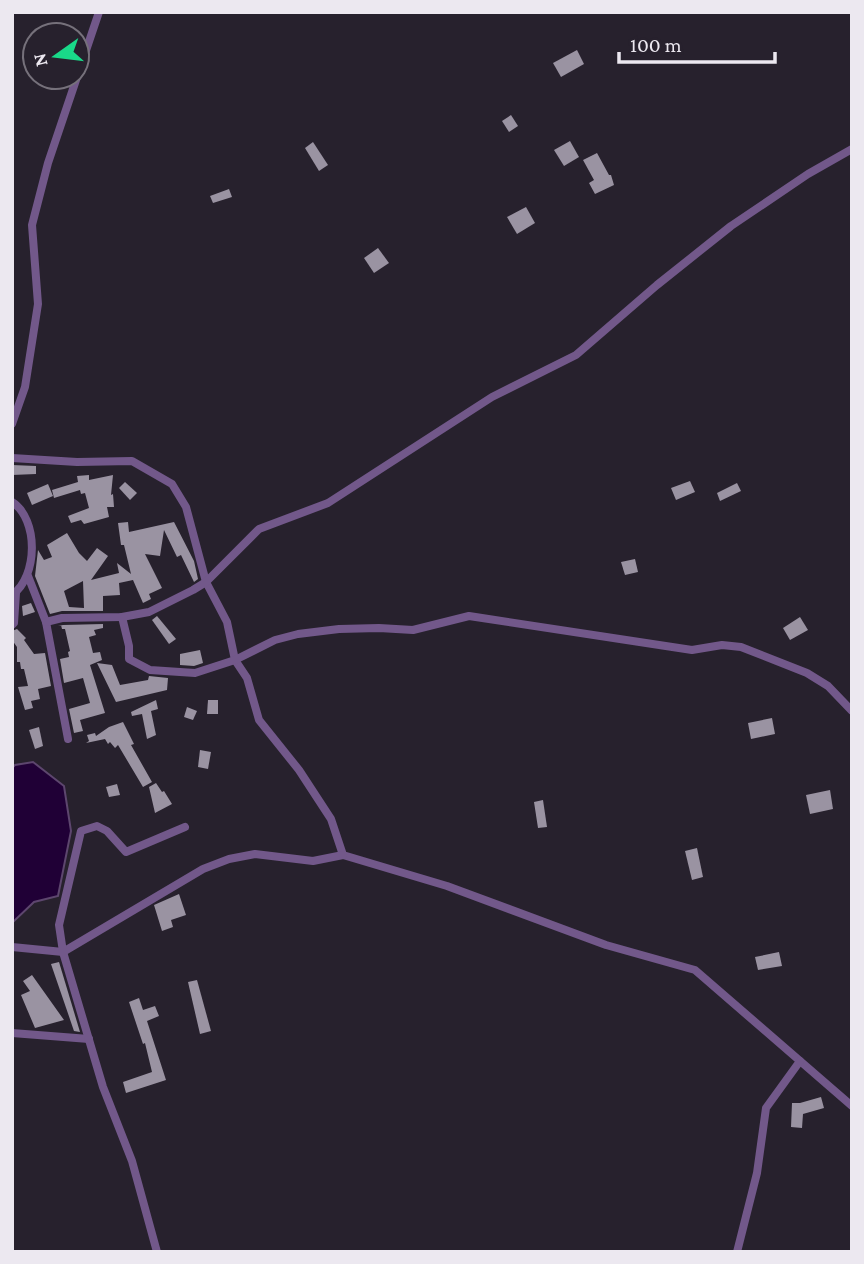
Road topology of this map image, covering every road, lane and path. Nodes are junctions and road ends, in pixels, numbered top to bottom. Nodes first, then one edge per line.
1 (99, 12) edge
2 (852, 149) edge
3 (12, 424) edge
4 (12, 458) edge
5 (12, 502) edge
6 (28, 576) junction
7 (206, 582) junction
8 (14, 594) edge
9 (122, 617) junction
10 (46, 622) junction
11 (12, 625) edge
12 (235, 660) junction
13 (852, 711) edge
14 (68, 739) dead end
15 (185, 827) dead end
16 (343, 855) junction
17 (12, 947) edge
18 (63, 952) junction
19 (12, 1033) edge
20 (89, 1039) junction
21 (800, 1061) junction
22 (852, 1106) edge
23 (158, 1252) edge
24 (737, 1252) edge

1 - 3 street
2 - 7 street
4 - 7 street
5 - 6 street
6 - 8 street
6 - 10 street
7 - 9 street
7 - 12 street
8 - 11 street
9 - 10 street
9 - 12 street
10 - 14 street
12 - 13 street
12 - 16 street
15 - 18 street
16 - 18 street
16 - 21 street
17 - 18 street
18 - 20 street
19 - 20 street
20 - 23 street
21 - 22 street
21 - 24 street

